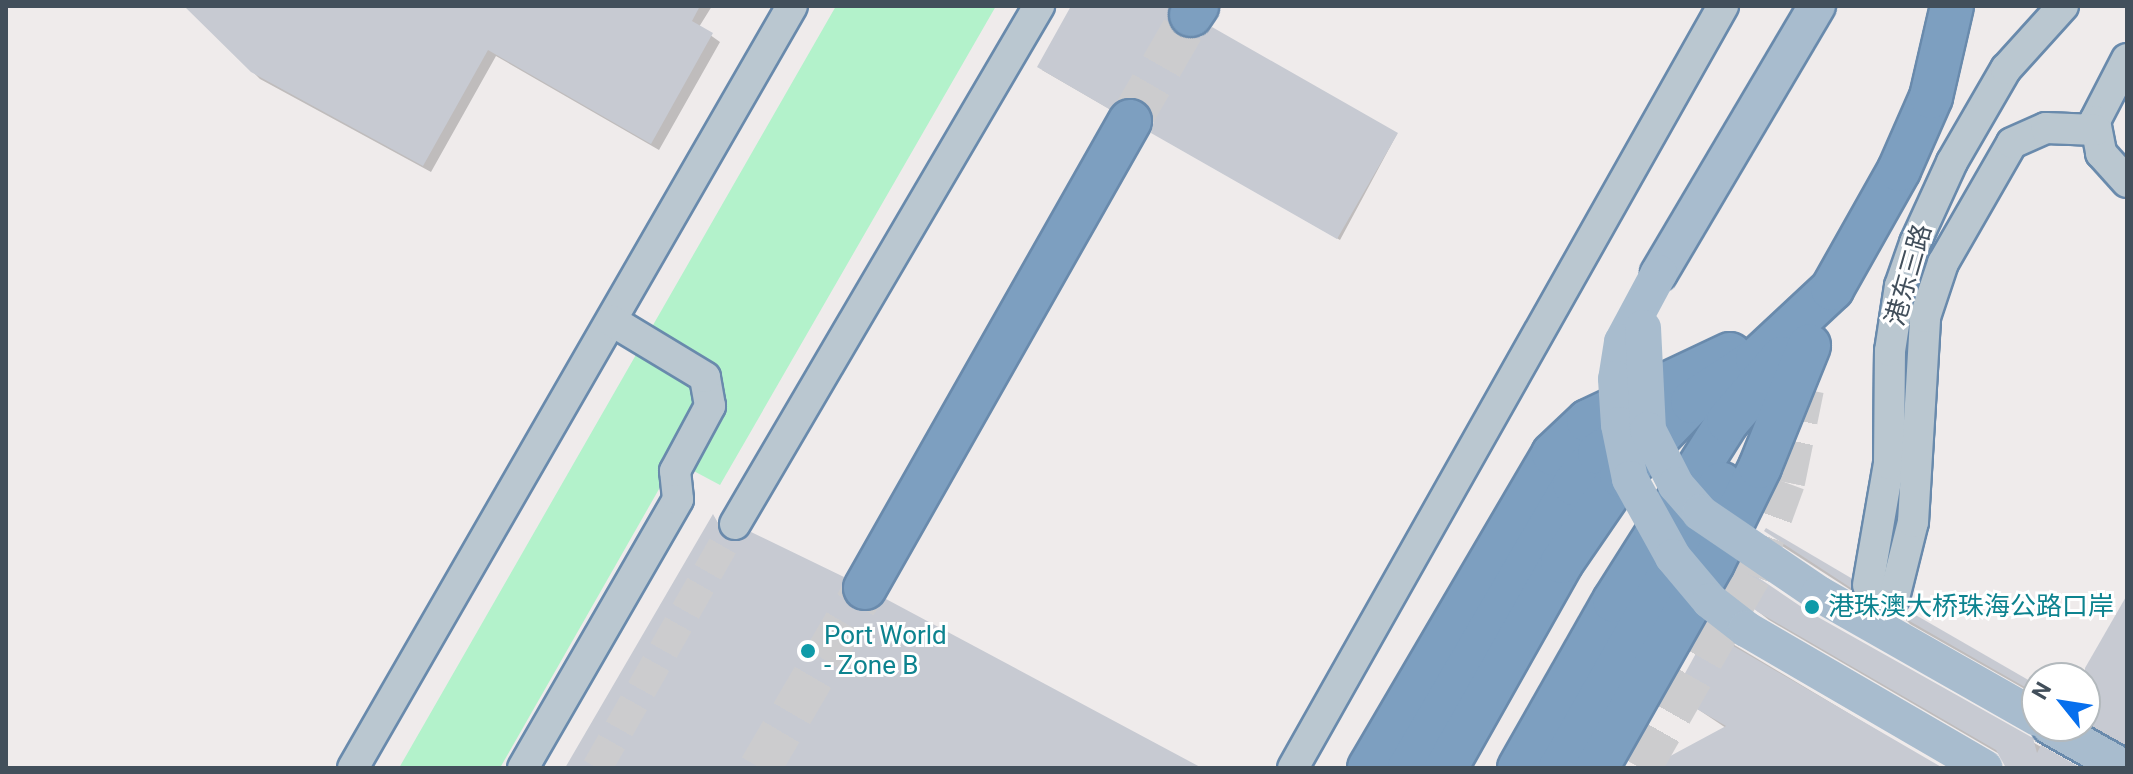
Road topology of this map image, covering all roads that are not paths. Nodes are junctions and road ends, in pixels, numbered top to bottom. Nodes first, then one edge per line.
1 (792, 6) edge
2 (1039, 6) edge
3 (1723, 6) edge
4 (1817, 6) edge
5 (1952, 6) edge
6 (2063, 6) edge
7 (2127, 59) edge
8 (1130, 121) tunnel mouth
9 (2096, 130) junction
10 (2127, 182) edge
11 (1659, 273) junction
12 (1832, 289) junction
13 (612, 321) junction
14 (1788, 334) junction
15 (1765, 379) junction
16 (1692, 402) junction
17 (735, 524) tunnel mouth
18 (865, 588) tunnel mouth
19 (2021, 709) edge
20 (2078, 742) edge
21 (353, 768) edge
22 (523, 768) edge
23 (1293, 768) edge
24 (1369, 768) edge
25 (1409, 768) edge
26 (1446, 768) edge
27 (1519, 768) edge
28 (1560, 768) edge
29 (1597, 768) edge
30 (1985, 768) edge
31 (2124, 768) edge

1 - 13 street
2 - 17 street
3 - 23 street
4 - 11 main road
5 - 12 highway
6 - 9 street, 港东三路
7 - 9 street
8 - 18 highway
9 - 10 street
11 - 19 main road, bridge
11 - 30 main road, bridge
12 - 14 highway
12 - 15 highway
12 - 29 highway
13 - 21 street
13 - 22 street
14 - 16 highway
14 - 24 highway
15 - 27 highway
15 - 28 highway
16 - 25 highway
16 - 26 highway
20 - 31 main road

